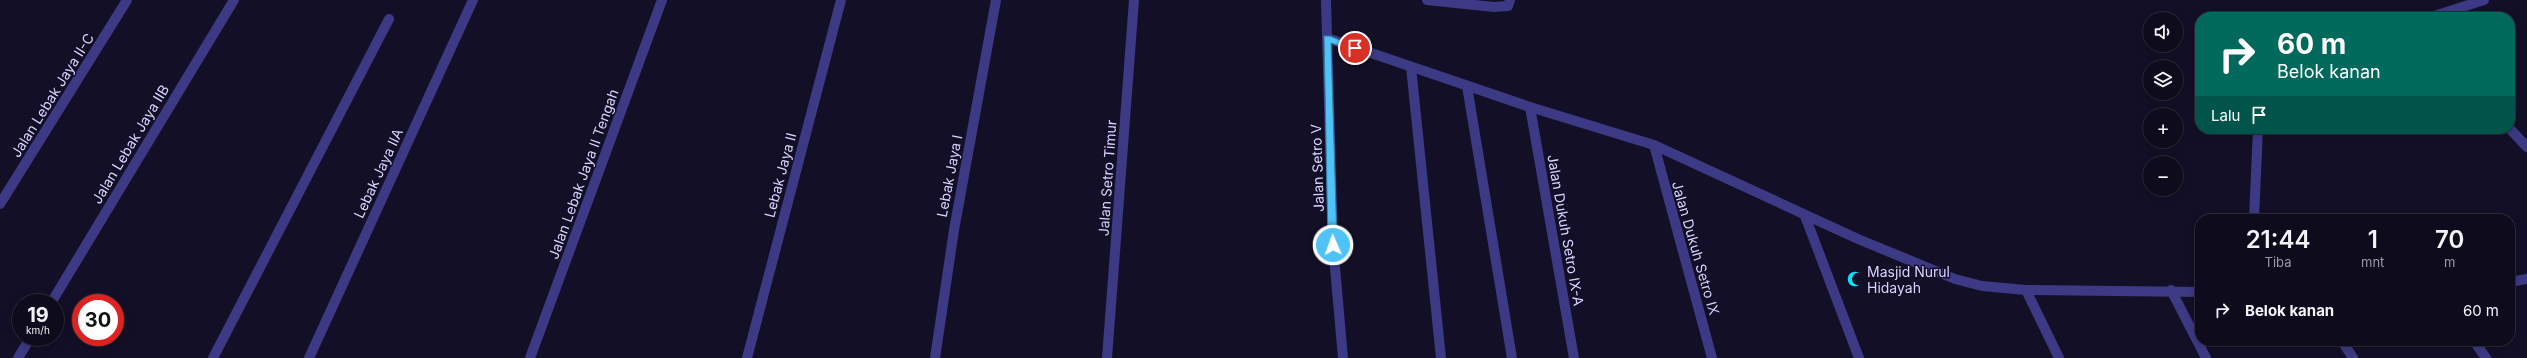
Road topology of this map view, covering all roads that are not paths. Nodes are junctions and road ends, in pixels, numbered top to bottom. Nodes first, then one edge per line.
1 (127, 0) edge
2 (234, 0) edge
3 (473, 0) edge
4 (662, 0) edge
5 (841, 0) edge
6 (996, 0) edge
7 (1134, 0) edge
8 (1326, 0) edge
9 (1427, 0) edge
10 (1510, 0) edge
11 (2483, 0) edge
12 (2447, 12) edge
13 (389, 19) dead end
14 (1327, 38) junction
15 (1411, 67) junction
16 (1468, 86) junction
17 (1530, 107) junction
18 (2258, 134) edge
19 (2515, 134) edge
20 (1654, 146) junction
21 (2527, 147) edge
22 (0, 204) edge
23 (2254, 214) edge
24 (1805, 216) junction
25 (2527, 279) edge
26 (2515, 281) edge
27 (2026, 290) junction
28 (2171, 290) junction
29 (2195, 292) edge
30 (56, 294) edge
31 (2195, 337) edge
32 (25, 346) edge
33 (2200, 346) edge
34 (2345, 346) edge
35 (2478, 346) edge
36 (18, 358) edge
37 (212, 358) edge
38 (309, 358) edge
39 (530, 358) edge
40 (747, 358) edge
41 (935, 358) edge
42 (1107, 358) edge
43 (1343, 358) edge
44 (1441, 358) edge
45 (1512, 358) edge
46 (1574, 358) edge
47 (1712, 358) edge
48 (1860, 358) edge
49 (2059, 358) edge
50 (2206, 358) edge
51 (2353, 358) edge
52 (2486, 358) edge

1 - 22 street, Jalan Lebak Jaya II-C
2 - 30 street, Jalan Lebak Jaya IIB
3 - 38 street, Lebak Jaya IIA
4 - 39 street, Jalan Lebak Jaya II Tengah
5 - 40 street, Lebak Jaya II
6 - 41 street, Lebak Jaya I
7 - 42 street, Jalan Setro Timur
8 - 14 street, Jalan Setro V
9 - 10 street
11 - 12 street
13 - 37 street
14 - 15 street
14 - 43 street, Jalan Setro V
15 - 16 street
15 - 44 street
16 - 17 street
16 - 45 street
17 - 20 street
17 - 46 street, Jalan Dukuh Setro IX-A
18 - 23 street
19 - 21 street
20 - 24 street
20 - 47 street, Jalan Dukuh Setro IX
24 - 27 street
24 - 48 street
25 - 26 street
27 - 28 street
27 - 49 street
28 - 29 street
28 - 31 street
32 - 36 street
33 - 50 street
34 - 51 street
35 - 52 street

